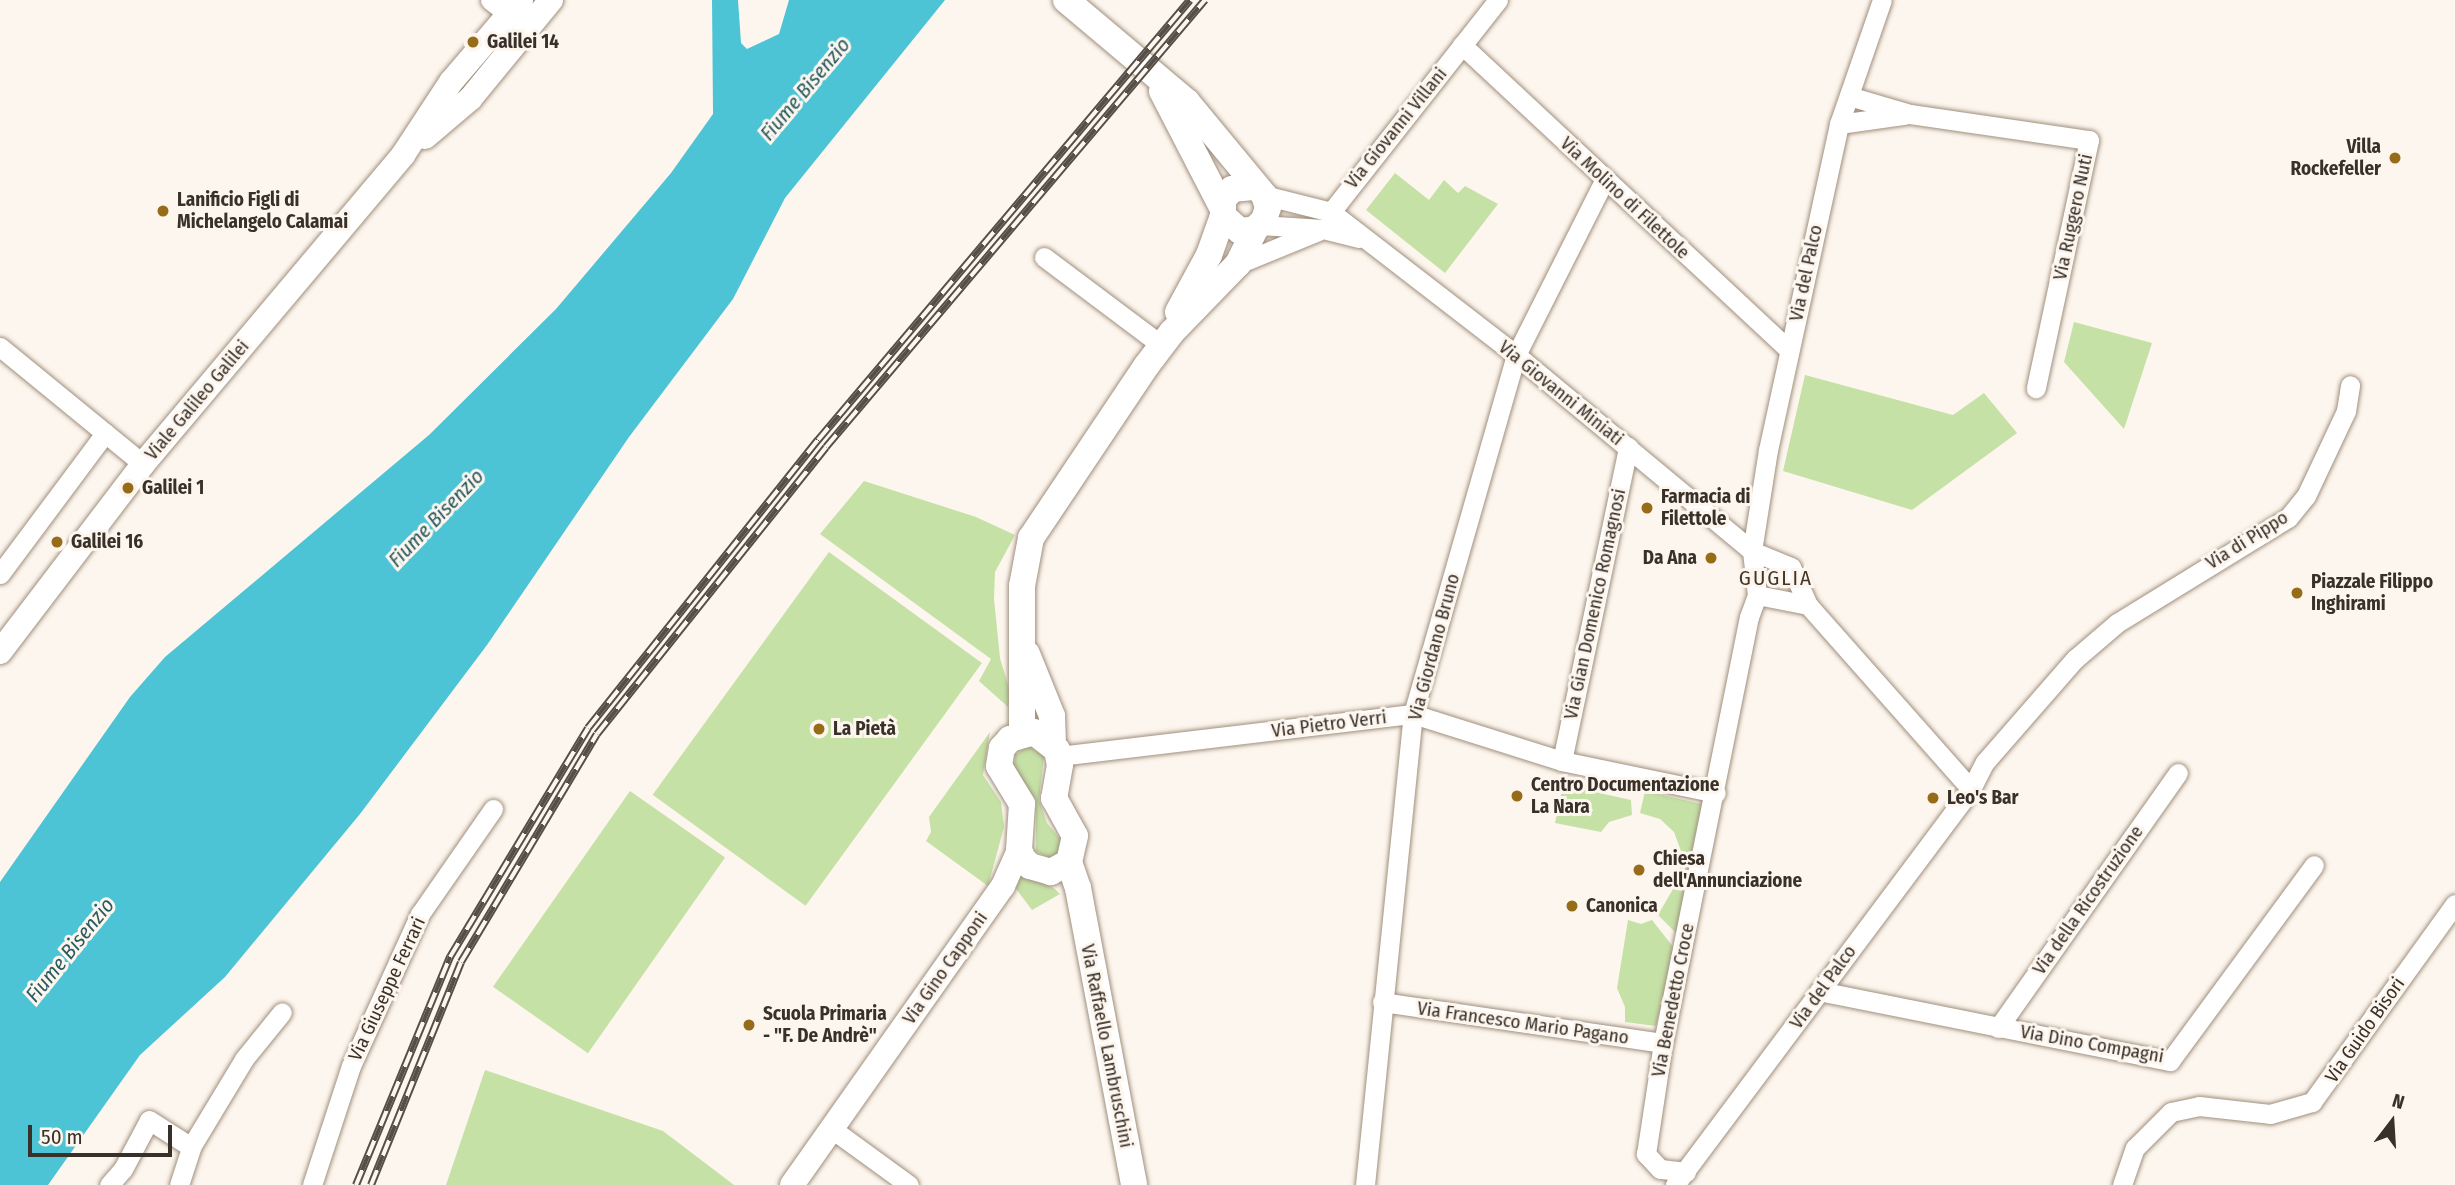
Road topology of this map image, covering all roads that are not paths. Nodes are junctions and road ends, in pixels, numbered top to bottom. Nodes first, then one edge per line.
1 (551, 0) edge
2 (1497, 0) edge
3 (1882, 0) edge
4 (1070, 4) edge
5 (507, 5) edge
6 (1462, 45) junction
7 (1152, 75) junction
8 (1849, 96) junction
9 (1910, 114) junction
10 (1839, 124) junction
11 (403, 155) junction
12 (1605, 179) junction
13 (1259, 191) junction
14 (1223, 211) junction
15 (1327, 221) junction
16 (1258, 227) junction
17 (1044, 257) dead end
18 (1238, 264) junction
19 (1166, 338) junction
20 (0, 347) edge
21 (1789, 350) junction
22 (1516, 355) junction
23 (2350, 385) dead end
24 (2036, 388) dead end
25 (105, 433) junction
26 (1628, 447) junction
27 (143, 464) junction
28 (1752, 551) junction
29 (0, 574) edge
30 (1757, 595) junction
31 (1808, 605) junction
32 (2117, 623) joint
33 (1024, 646) junction
34 (0, 652) edge
35 (1413, 714) junction
36 (1022, 733) junction
37 (1056, 749) junction
38 (1562, 761) junction
39 (2178, 773) dead end
40 (1971, 789) junction
41 (1716, 793) junction
42 (493, 809) dead end
43 (1019, 850) junction
44 (2314, 866) dead end
45 (1060, 867) junction
46 (2455, 904) edge
47 (1819, 992) junction
48 (1382, 1002) junction
49 (282, 1012) dead end
50 (1998, 1028) junction
51 (1663, 1043) junction
52 (832, 1129) junction
53 (191, 1147) junction
54 (1680, 1179) edge
55 (109, 1185) edge
56 (179, 1185) edge
57 (312, 1185) edge
58 (792, 1185) edge
59 (909, 1185) edge
60 (1134, 1185) edge
61 (1365, 1185) edge
62 (2122, 1185) edge

1 - 11 street, Viale Galileo Galilei
2 - 6 street, Via Giovanni Villani
3 - 8 street, Via del Palco
4 - 7 main road
5 - 11 street, Viale Galileo Galilei
6 - 12 street, Via Molino di Filettole
6 - 15 street, Via Giovanni Villani
7 - 13 main road
7 - 14 main road
8 - 9 street, Via Ruggero Nuti
8 - 10 street, Via del Palco
9 - 10 street, Via Ruggero Nuti
9 - 24 street, Via Ruggero Nuti
10 - 21 street, Via del Palco
11 - 27 street, Viale Galileo Galilei
12 - 21 street, Via Molino di Filettole
12 - 22 street, Via Giordano Bruno
13 - 14 main road
13 - 15 street, Via Giovanni Miniati
13 - 16 main road
14 - 16 main road, Via Giovanni Miniati
14 - 19 main road
15 - 16 street, Via Giovanni Miniati
15 - 18 street
15 - 22 street, Via Giovanni Miniati
16 - 18 main road
17 - 19 street
18 - 19 main road
19 - 33 main road
20 - 25 street
21 - 28 street, Via del Palco
22 - 26 street, Via Giovanni Miniati
22 - 35 street, Via Giordano Bruno
23 - 32 street, Via di Pippo
25 - 27 street
25 - 29 street
26 - 28 street, Via Giovanni Miniati
26 - 38 street, Via Gian Domenico Romagnosi
27 - 34 street, Viale Galileo Galilei
28 - 30 street, Via del Palco
28 - 31 street
30 - 31 street
30 - 41 street, Via Benedetto Croce
31 - 40 street
32 - 40 street, Via del Palco
33 - 36 main road
33 - 37 main road
35 - 37 street, Via Pietro Verri
35 - 38 street, Via Pietro Verri
35 - 48 street, Via Giordano Bruno
36 - 37 main road
36 - 43 main road
37 - 45 main road
38 - 41 street, Via Pietro Verri
39 - 50 street, Via della Ricostruzione
40 - 47 street, Via del Palco
41 - 51 street, Via Benedetto Croce
42 - 57 street, Via Giuseppe Ferrari
43 - 45 main road
43 - 52 street, Via Gino Capponi
44 - 50 street, Via Dino Compagni
45 - 60 main road, Via Raffaello Lambruschini
46 - 62 street, Via Guido Bisori
47 - 50 street, Via Dino Compagni
47 - 54 street, Via del Palco
48 - 51 street, Via Francesco Mario Pagano
48 - 61 street, Via Giordano Bruno
49 - 53 street
51 - 54 street, Via Benedetto Croce
52 - 58 street, Via Gino Capponi
52 - 59 street
53 - 55 street
53 - 56 street

